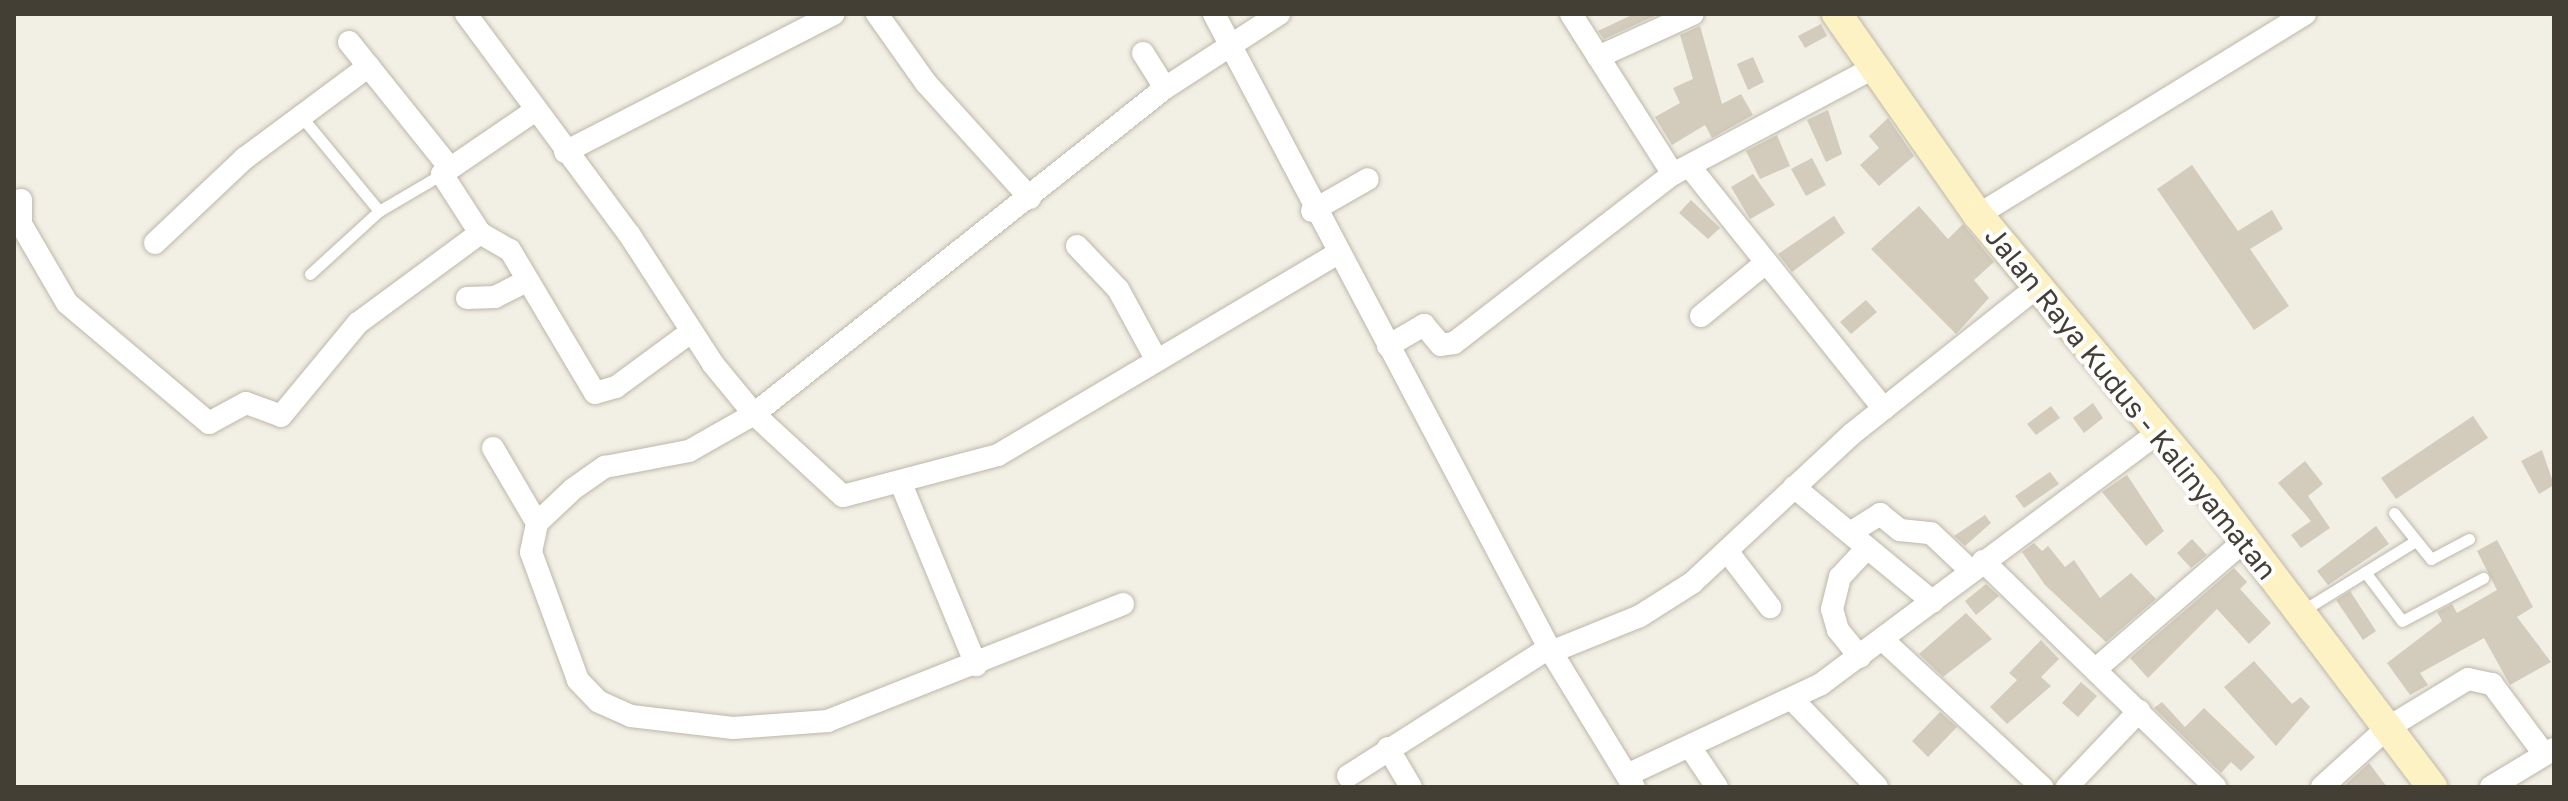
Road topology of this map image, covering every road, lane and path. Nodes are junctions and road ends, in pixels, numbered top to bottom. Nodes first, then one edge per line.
1 (466, 14) edge
2 (834, 14) edge
3 (877, 14) edge
4 (1214, 14) edge
5 (1279, 14) edge
6 (1571, 14) edge
7 (1693, 14) edge
8 (1837, 14) edge
9 (2305, 14) edge
10 (349, 42) dead end
11 (1227, 48) junction
12 (1143, 53) dead end
13 (1598, 57) junction
14 (369, 66) junction
15 (1873, 68) junction
16 (1165, 88) junction
17 (533, 112) junction
18 (301, 116) junction
19 (565, 152) junction
20 (1681, 170) junction
21 (446, 171) junction
22 (1368, 179) dead end
23 (1030, 198) junction
24 (21, 200) dead end
25 (379, 211) junction
26 (1312, 211) junction
27 (1978, 215) junction
28 (480, 233) junction
29 (155, 243) dead end
30 (1077, 246) dead end
31 (1338, 253) junction
32 (1763, 265) junction
33 (310, 274) dead end
34 (526, 281) junction
35 (2036, 288) junction
36 (467, 298) dead end
37 (1701, 316) dead end
38 (691, 332) junction
39 (1388, 346) junction
40 (1156, 359) junction
41 (1884, 409) junction
42 (754, 414) junction
43 (2158, 433) junction
44 (493, 448) dead end
45 (902, 486) junction
46 (1794, 487) junction
47 (2394, 513) dead end
48 (537, 523) junction
49 (2469, 539) dead end
50 (1859, 540) junction
51 (2244, 541) junction
52 (2412, 543) junction
53 (1727, 551) junction
54 (1977, 566) junction
55 (2365, 572) junction
56 (2483, 578) dead end
57 (1933, 602) junction
58 (1123, 604) dead end
59 (1770, 607) dead end
60 (2301, 611) junction
61 (1883, 640) junction
62 (1550, 650) junction
63 (1860, 657) junction
64 (976, 665) junction
65 (2097, 668) junction
66 (1792, 699) junction
67 (2139, 711) junction
68 (2386, 729) junction
69 (1690, 747) junction
70 (1388, 748) junction
71 (2548, 750) edge
72 (1348, 776) dead end
73 (1630, 781) edge
74 (1411, 787) edge
75 (1717, 787) edge
76 (1877, 787) edge
77 (2042, 787) edge
78 (2067, 787) edge
79 (2215, 787) edge
80 (2322, 787) edge
81 (2432, 787) edge
82 (2491, 787) edge

1 - 17 street
2 - 19 street
3 - 23 street
4 - 11 street
5 - 11 street
6 - 13 street
7 - 13 street
8 - 15 main road, Jalan Raya Kudus - Kalinyamatan
9 - 27 street
10 - 14 street
11 - 16 street
11 - 26 street
12 - 16 street
13 - 20 street
14 - 18 street
14 - 21 street
15 - 20 street
15 - 27 main road, Jalan Raya Kudus - Kalinyamatan
16 - 23 street
17 - 19 street
17 - 21 street
18 - 25 lane
18 - 29 street
19 - 38 street
20 - 32 street
20 - 39 street
21 - 25 lane
21 - 28 street
22 - 26 street
23 - 42 street
24 - 28 street
25 - 33 lane
26 - 31 street
27 - 35 main road, Jalan Raya Kudus - Kalinyamatan
28 - 34 street
30 - 40 street
31 - 39 street
31 - 40 street
32 - 37 street
32 - 41 street
34 - 36 street
34 - 38 street
35 - 41 street
35 - 43 main road, Jalan Raya Kudus - Kalinyamatan
38 - 42 street
39 - 62 street
40 - 45 street
41 - 46 street
42 - 45 street
42 - 48 street
43 - 51 main road, Jalan Raya Kudus - Kalinyamatan
43 - 54 street
44 - 48 street
45 - 64 street
46 - 50 street
46 - 53 street
47 - 52 lane
48 - 64 street
49 - 52 lane
50 - 54 street
50 - 57 street
50 - 63 street
51 - 60 main road, Jalan Raya Kudus - Kalinyamatan
51 - 65 street
52 - 55 lane
53 - 59 street
53 - 62 street
54 - 57 street
54 - 65 street
55 - 56 lane
55 - 60 lane
57 - 61 street
58 - 64 street
60 - 68 main road, Jalan Raya Kudus - Kalinyamatan
61 - 63 street
61 - 77 street
62 - 70 street
62 - 73 street
63 - 66 street
65 - 67 street
66 - 69 street
66 - 76 street
67 - 78 street
67 - 79 street
68 - 71 street
68 - 80 street
68 - 81 main road, Jalan Raya Kudus - Kalinyamatan
69 - 73 street
69 - 75 street
70 - 72 street
70 - 74 street
71 - 82 street

